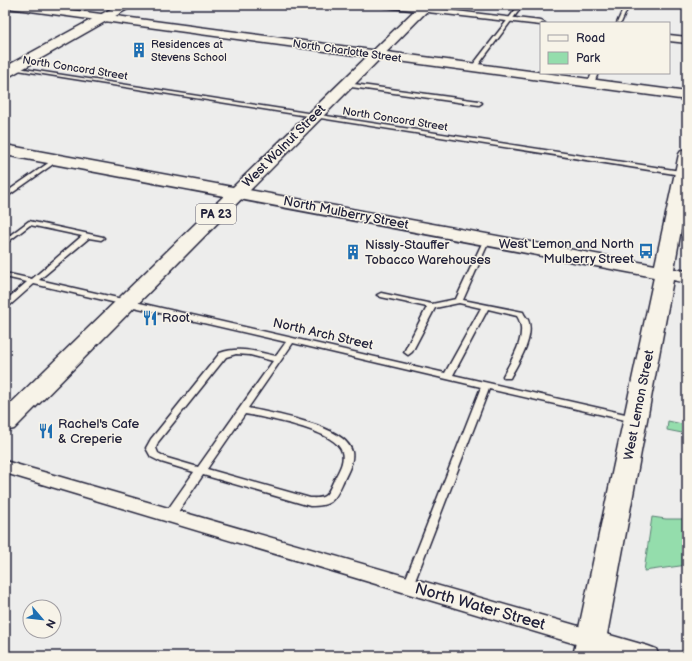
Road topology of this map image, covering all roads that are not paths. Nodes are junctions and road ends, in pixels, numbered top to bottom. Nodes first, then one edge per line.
1 (8, 5) edge
2 (127, 5) edge
3 (384, 5) edge
4 (521, 5) edge
5 (627, 5) edge
6 (424, 7) edge
7 (103, 18) junction
8 (510, 19) junction
9 (619, 22) edge
10 (540, 23) edge
11 (670, 38) edge
12 (687, 40) edge
13 (377, 55) junction
14 (474, 67) junction
15 (7, 70) edge
16 (540, 73) edge
17 (550, 74) edge
18 (593, 78) edge
19 (346, 85) junction
20 (687, 96) edge
21 (479, 103) dead end
22 (314, 116) junction
23 (5, 150) edge
24 (687, 154) edge
25 (57, 159) junction
26 (685, 174) edge
27 (237, 193) junction
28 (5, 196) edge
29 (88, 235) junction
30 (100, 238) dead end
31 (488, 240) junction
32 (5, 242) edge
33 (675, 274) edge
34 (5, 275) edge
35 (33, 281) junction
36 (381, 295) dead end
37 (459, 300) junction
38 (127, 302) junction
39 (5, 305) edge
40 (432, 306) junction
41 (486, 306) junction
42 (291, 340) junction
43 (408, 352) dead end
44 (277, 359) junction
45 (448, 376) junction
46 (507, 376) dead end
47 (486, 385) junction
48 (242, 410) junction
49 (636, 420) junction
50 (5, 423) edge
51 (5, 467) edge
52 (201, 471) junction
53 (170, 515) junction
54 (408, 586) junction
55 (590, 648) edge
56 (648, 656) edge

1 - 7 street, North Charlotte Street
2 - 7 main road
3 - 6 street
4 - 8 lane
5 - 9 lane
6 - 8 street
6 - 13 main road, West Walnut Street / PA 23
7 - 13 street, North Charlotte Street
7 - 15 main road
8 - 10 street
8 - 14 lane
11 - 12 street
13 - 14 street, North Charlotte Street
13 - 19 main road, West Walnut Street / PA 23
14 - 16 street, North Charlotte Street
15 - 22 lane, North Concord Street
17 - 18 street, North Charlotte Street
18 - 20 street, North Charlotte Street
19 - 21 lane
19 - 22 main road, West Walnut Street / PA 23
22 - 26 lane, North Concord Street
22 - 27 main road, West Walnut Street / PA 23
23 - 25 street, North Mulberry Street
24 - 26 street, West Lemon Street
25 - 27 street, North Mulberry Street
25 - 28 lane
26 - 33 street, West Lemon Street
27 - 31 street, North Mulberry Street
27 - 38 main road, West Walnut Street / PA 23
29 - 30 lane
29 - 32 lane
29 - 35 lane
31 - 33 street, North Mulberry Street
31 - 37 lane
33 - 49 street, West Lemon Street
34 - 35 lane, North Arch Street
35 - 38 lane, North Arch Street
35 - 39 lane
36 - 40 lane
37 - 40 lane
37 - 41 lane
38 - 42 lane, North Arch Street
38 - 50 main road, West Walnut Street / PA 23
40 - 43 lane
41 - 45 lane
41 - 46 lane
42 - 44 lane
42 - 45 lane, North Arch Street
44 - 48 lane
44 - 52 lane
45 - 47 lane, North Arch Street
47 - 49 lane, North Arch Street
47 - 54 lane
48 - 52 lane
48 - 52 lane
49 - 55 street, West Lemon Street
51 - 53 street, North Water Street
52 - 53 lane
53 - 54 street, North Water Street
54 - 55 street, North Water Street
55 - 56 street, North Water Street

